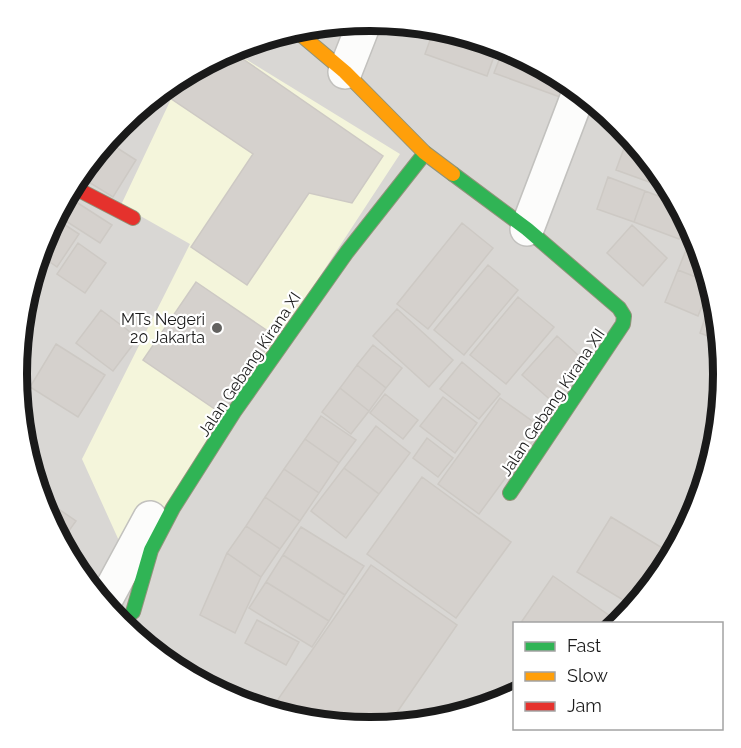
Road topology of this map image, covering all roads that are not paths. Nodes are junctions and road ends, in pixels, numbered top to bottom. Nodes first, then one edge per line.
1 (361, 31) edge
2 (303, 37) edge
3 (345, 72) junction
4 (577, 99) edge
5 (425, 153) junction
6 (80, 191) edge
7 (133, 218) dead end
8 (527, 229) junction
9 (510, 493) dead end
10 (150, 518) dead end
11 (119, 607) edge

1 - 3 street
2 - 3 street
3 - 5 street
4 - 8 street
5 - 8 street
5 - 11 street, Jalan Gebang Kirana XI
6 - 7 street
8 - 9 street, Jalan Gebang Kirana XII
10 - 11 street

